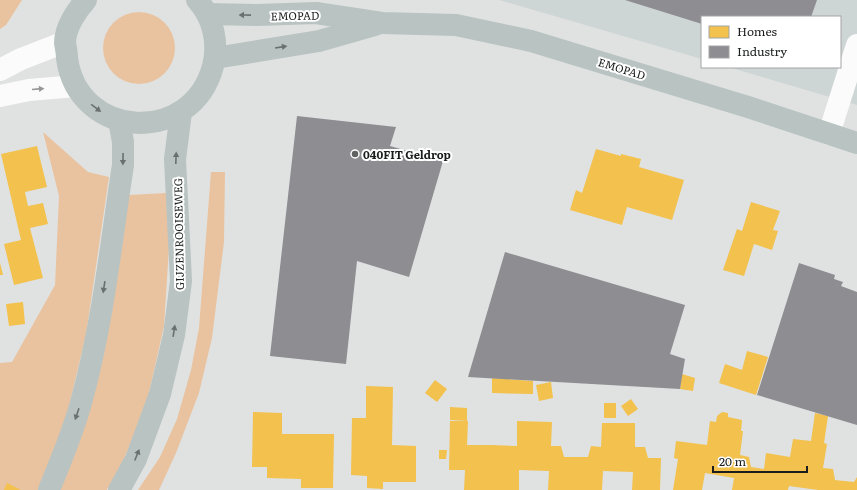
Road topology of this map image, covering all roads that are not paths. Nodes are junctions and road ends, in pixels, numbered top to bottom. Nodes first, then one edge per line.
1 (86, 0) edge
2 (202, 7) edge
3 (382, 23) junction
4 (65, 42) junction
5 (857, 46) edge
6 (215, 58) junction
7 (0, 70) edge
8 (76, 86) junction
9 (0, 96) edge
10 (181, 112) junction
11 (119, 120) junction
12 (829, 134) junction
13 (857, 143) edge
14 (49, 490) edge
15 (119, 490) edge

1 - 4 main road
3 -> 2 main road, EMOPAD
2 - 6 main road
6 -> 3 main road, EMOPAD
3 - 12 main road, EMOPAD
4 - 7 street
4 - 8 main road
5 - 12 street
6 - 10 main road
9 -> 8 street
8 -> 11 main road
10 - 11 main road
15 -> 10 main road, GIJZENROOISEWEG
11 -> 14 main road
12 - 13 main road, EMOPAD

